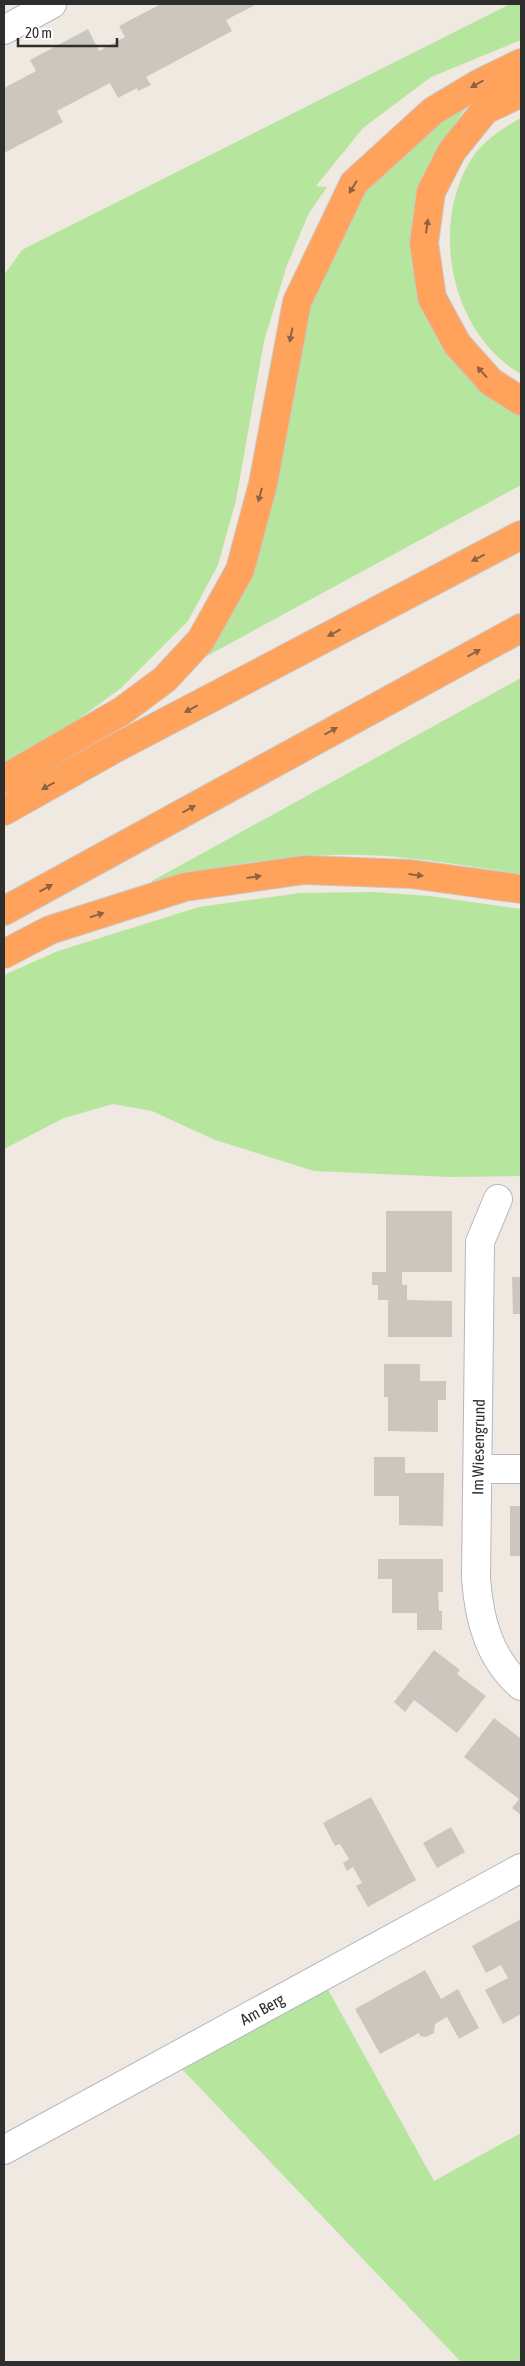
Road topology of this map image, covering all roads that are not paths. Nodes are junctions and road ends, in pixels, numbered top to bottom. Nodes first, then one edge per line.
1 (52, 4) edge
2 (4, 30) edge
3 (521, 63) edge
4 (521, 93) edge
5 (521, 401) edge
6 (521, 535) edge
7 (521, 628) edge
8 (4, 779) edge
9 (4, 811) edge
10 (521, 889) edge
11 (4, 911) edge
12 (4, 954) edge
13 (498, 1199) dead end
14 (478, 1469) junction
15 (521, 1469) edge
16 (521, 1686) edge
17 (521, 1868) edge
18 (4, 2150) edge

1 - 2 street
3 -> 8 highway
5 -> 4 highway
6 -> 9 highway
11 -> 7 highway
12 -> 10 highway
13 - 14 street, Im Wiesengrund
14 - 15 street
14 - 16 street, Im Wiesengrund
17 - 18 street, Am Berg

